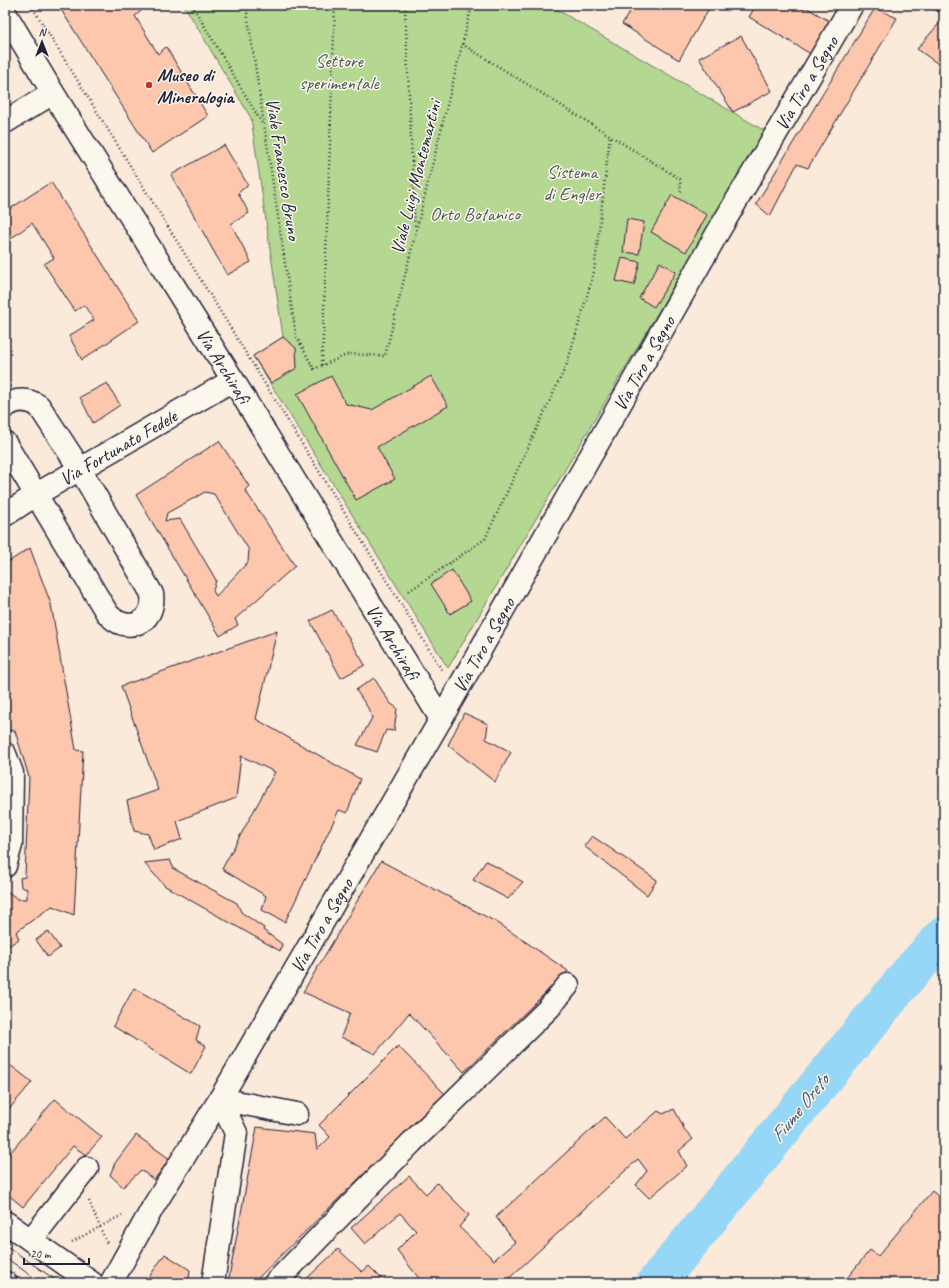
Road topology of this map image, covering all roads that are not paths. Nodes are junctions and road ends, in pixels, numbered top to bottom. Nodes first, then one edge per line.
1 (852, 5) edge
2 (940, 5) edge
3 (944, 8) edge
4 (5, 13) edge
5 (53, 93) junction
6 (5, 122) edge
7 (233, 380) junction
8 (5, 407) edge
9 (5, 442) edge
10 (80, 469) junction
11 (37, 494) junction
12 (5, 515) edge
13 (441, 719) junction
14 (5, 754) edge
15 (5, 866) edge
16 (568, 985) dead end
17 (220, 1099) junction
18 (297, 1114) dead end
19 (83, 1174) road end
20 (5, 1222) edge
21 (31, 1240) junction
22 (114, 1276) edge
23 (92, 1283) edge
24 (213, 1283) edge
25 (275, 1283) edge

1 - 13 street, Via Tiro a Segno
2 - 3 lane
4 - 5 street, Via Archirafi
5 - 6 street
5 - 7 street, Via Archirafi
7 - 10 street, Via Fortunato Fedele
7 - 13 street, Via Archirafi
8 - 10 street
9 - 11 street
10 - 11 street, Via Fortunato Fedele
10 - 11 street
11 - 12 street, Via Fortunato Fedele
13 - 17 street, Via Tiro a Segno
14 - 15 street
16 - 25 street
17 - 18 street
17 - 22 street, Via Tiro a Segno
17 - 24 street
19 - 21 street
20 - 21 street
21 - 23 street

